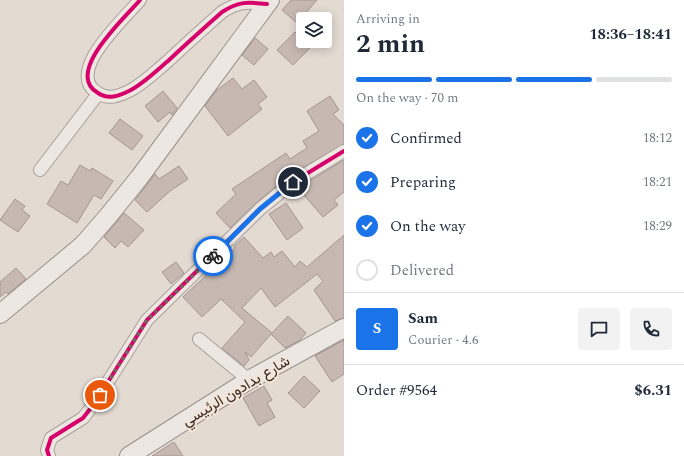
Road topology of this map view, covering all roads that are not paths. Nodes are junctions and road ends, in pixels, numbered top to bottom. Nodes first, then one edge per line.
1 (140, 0) edge
2 (269, 2) edge
3 (98, 94) junction
4 (344, 151) edge
5 (40, 170) dead end
6 (0, 314) edge
7 (344, 328) edge
8 (199, 339) dead end
9 (249, 380) junction
10 (49, 456) edge
11 (129, 456) edge

1 - 3 street
2 - 3 street
2 - 6 main road
3 - 5 street
4 - 10 street
7 - 9 main road, شارع بدادون الرئيسي
8 - 9 street
9 - 11 main road, شارع بدادون الرئيسي

